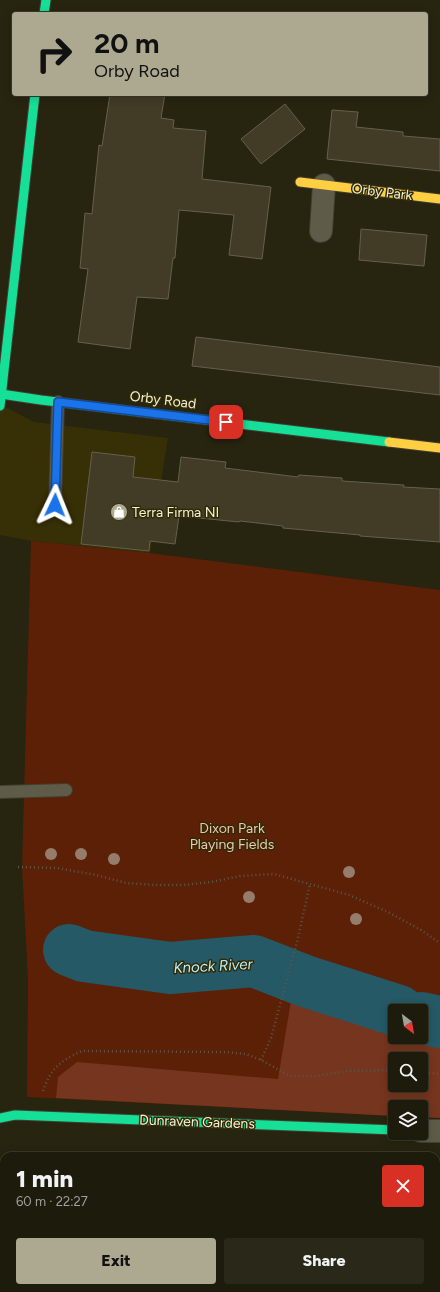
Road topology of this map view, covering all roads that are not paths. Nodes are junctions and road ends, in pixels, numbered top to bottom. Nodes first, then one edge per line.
1 (46, 0) edge
2 (44, 12) edge
3 (35, 96) edge
4 (300, 182) dead end
5 (324, 185) junction
6 (440, 198) edge
7 (320, 231) dead end
8 (0, 398) edge
9 (58, 402) junction
10 (440, 448) edge
11 (55, 505) dead end
12 (66, 790) dead end
13 (0, 792) edge
14 (0, 1118) edge
15 (388, 1130) edge
16 (428, 1131) edge
17 (440, 1131) edge

1 - 2 street
3 - 8 street
4 - 5 street, Orby Park
5 - 6 street, Orby Park
5 - 7 street
8 - 9 street, Orby Road
9 - 10 street, Orby Road
9 - 11 lane
12 - 13 lane
14 - 15 street, Dunraven Gardens
16 - 17 street

